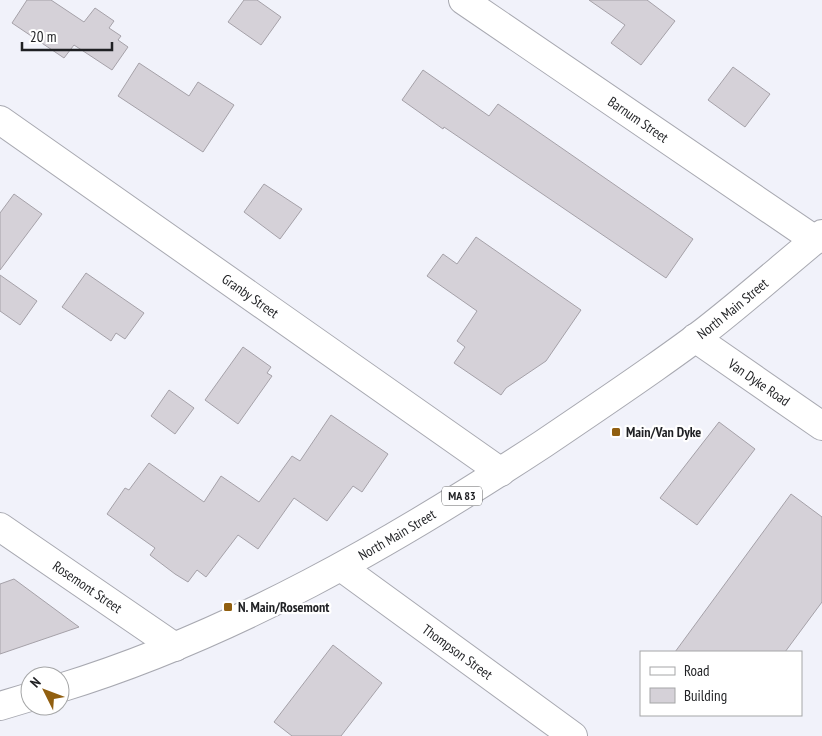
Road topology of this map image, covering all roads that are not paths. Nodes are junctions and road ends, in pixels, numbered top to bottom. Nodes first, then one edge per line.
1 (462, 0) edge
2 (0, 120) edge
3 (818, 237) edge
4 (694, 338) junction
5 (822, 426) edge
6 (501, 472) junction
7 (0, 527) edge
8 (341, 566) junction
9 (175, 648) junction
10 (70, 685) edge
11 (20, 700) edge
12 (0, 706) edge
13 (573, 736) edge

1 - 3 street, Barnum Street
2 - 6 street, Granby Street
3 - 4 street, North Main Street / MA 83
4 - 5 street, Van Dyke Road
4 - 6 street, North Main Street / MA 83
6 - 8 street, North Main Street / MA 83
7 - 9 street, Rosemont Street
8 - 9 street, North Main Street / MA 83
8 - 13 street, Thompson Street
9 - 10 street, North Main Street / MA 83
11 - 12 street

